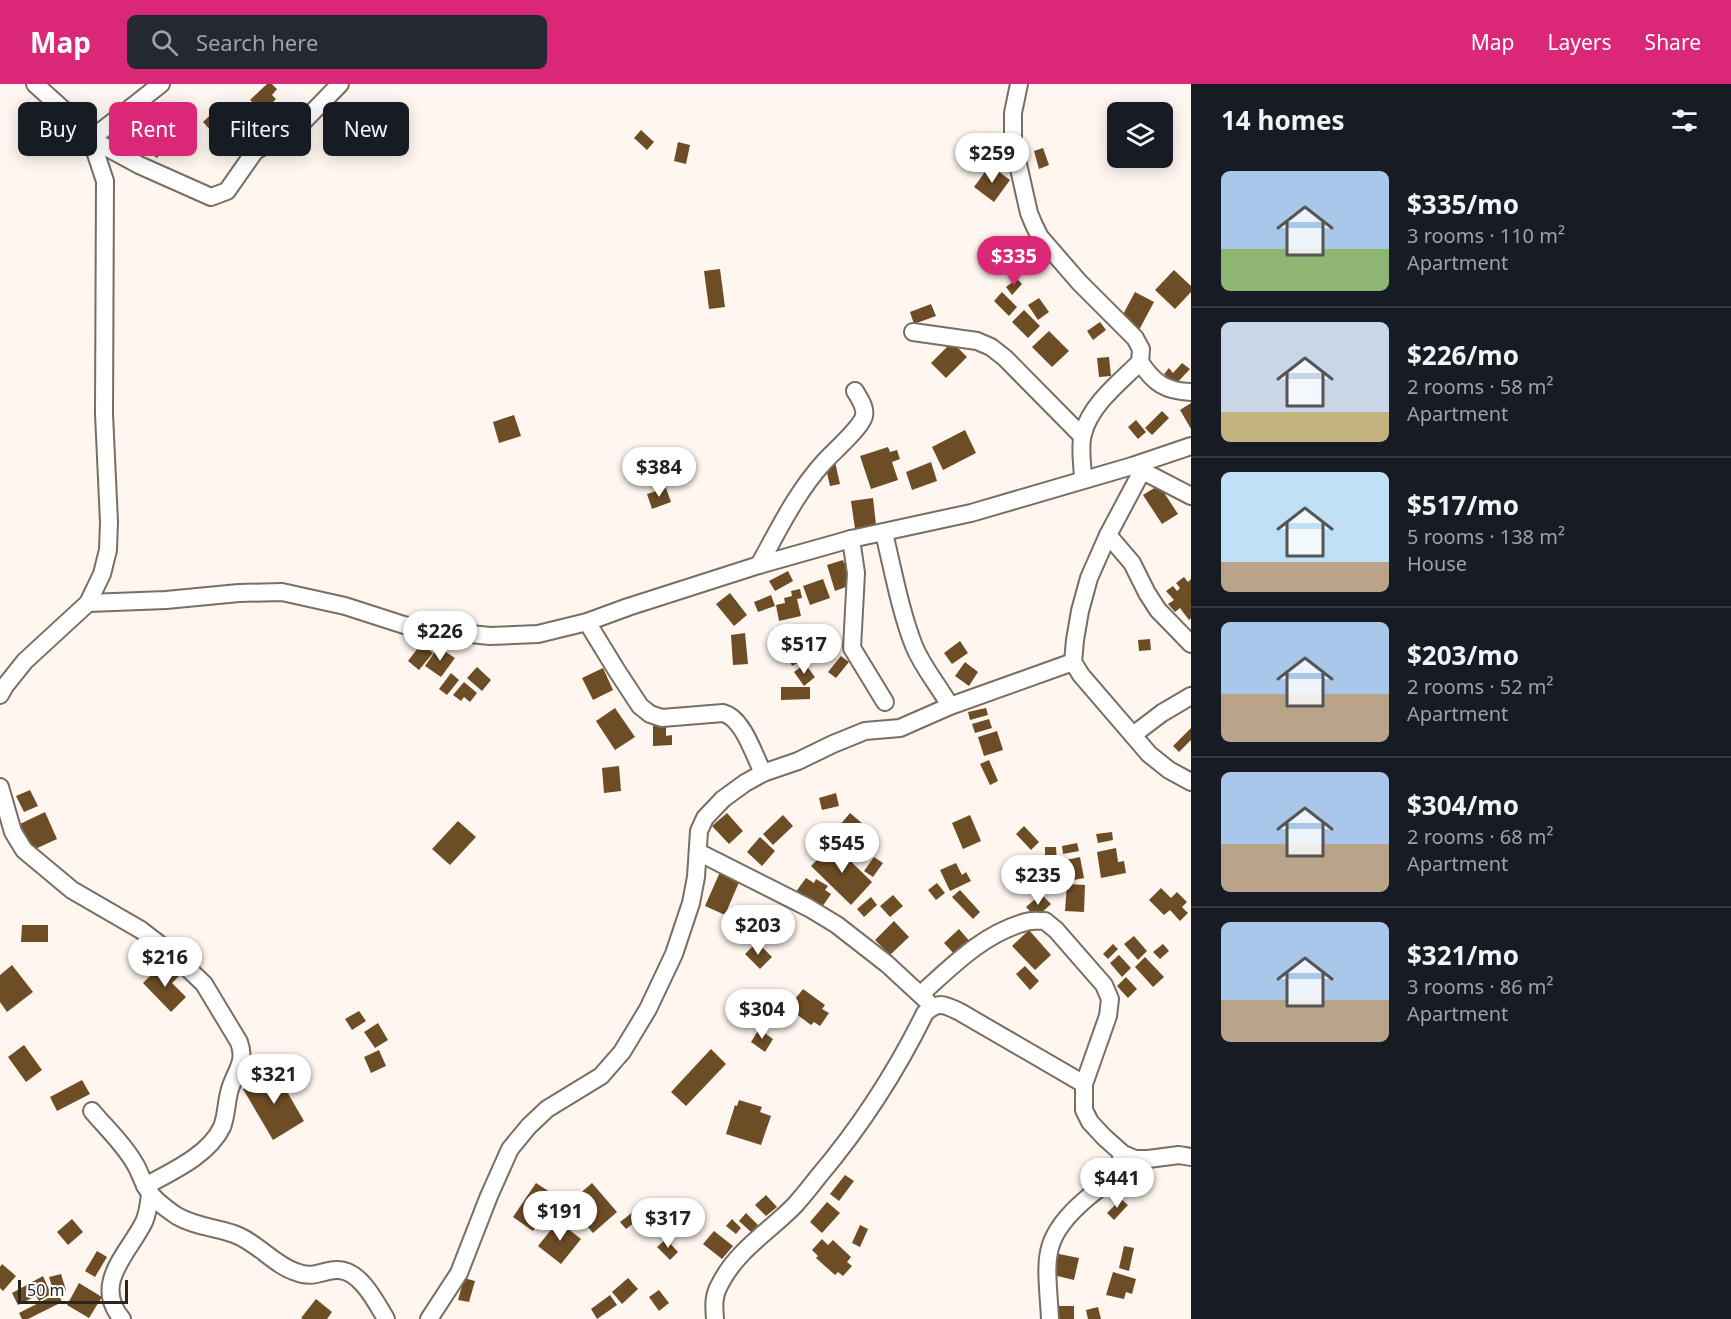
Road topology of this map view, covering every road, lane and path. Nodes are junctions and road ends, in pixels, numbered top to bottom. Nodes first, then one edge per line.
1 (35, 84) edge
2 (161, 84) edge
3 (340, 84) edge
4 (1019, 84) edge
5 (55, 102) edge
6 (97, 134) edge
7 (97, 142) edge
8 (97, 156) edge
9 (913, 332) dead end
10 (1140, 362) junction
11 (855, 390) dead end
12 (1191, 392) edge
13 (1082, 436) junction
14 (1191, 446) edge
15 (1137, 468) junction
16 (1083, 480) junction
17 (1191, 496) edge
18 (884, 533) junction
19 (1108, 535) junction
20 (851, 538) junction
21 (759, 565) junction
22 (88, 603) junction
23 (587, 622) junction
24 (1191, 644) edge
25 (1073, 662) junction
26 (0, 695) edge
27 (1191, 696) edge
28 (885, 702) dead end
29 (950, 706) junction
30 (1133, 735) junction
31 (763, 773) junction
32 (1191, 782) edge
33 (0, 787) edge
34 (698, 852) junction
35 (927, 1000) junction
36 (1084, 1084) junction
37 (92, 1111) dead end
38 (1124, 1154) junction
39 (1191, 1157) edge
40 (148, 1190) junction
41 (122, 1319) edge
42 (386, 1319) edge
43 (429, 1319) edge
44 (715, 1319) edge
45 (1050, 1319) edge

1 - 5 street
2 - 6 street
3 - 7 street
4 - 10 street
8 - 22 street
9 - 13 street
10 - 12 street
10 - 13 street
11 - 21 street
13 - 16 street
14 - 15 street
15 - 16 street
15 - 17 street
15 - 19 street
16 - 18 street
18 - 20 street
18 - 29 street
19 - 24 street
19 - 25 street
20 - 21 street
20 - 28 street
21 - 23 street
22 - 23 street
22 - 26 street
23 - 31 street
25 - 29 street
25 - 30 street
27 - 30 street
29 - 31 street
30 - 32 street
31 - 34 street
33 - 40 street
34 - 35 street
34 - 43 street
35 - 36 street
35 - 36 street
35 - 44 street
36 - 38 street
37 - 40 street
38 - 39 street
38 - 45 street
40 - 41 street
40 - 42 street

